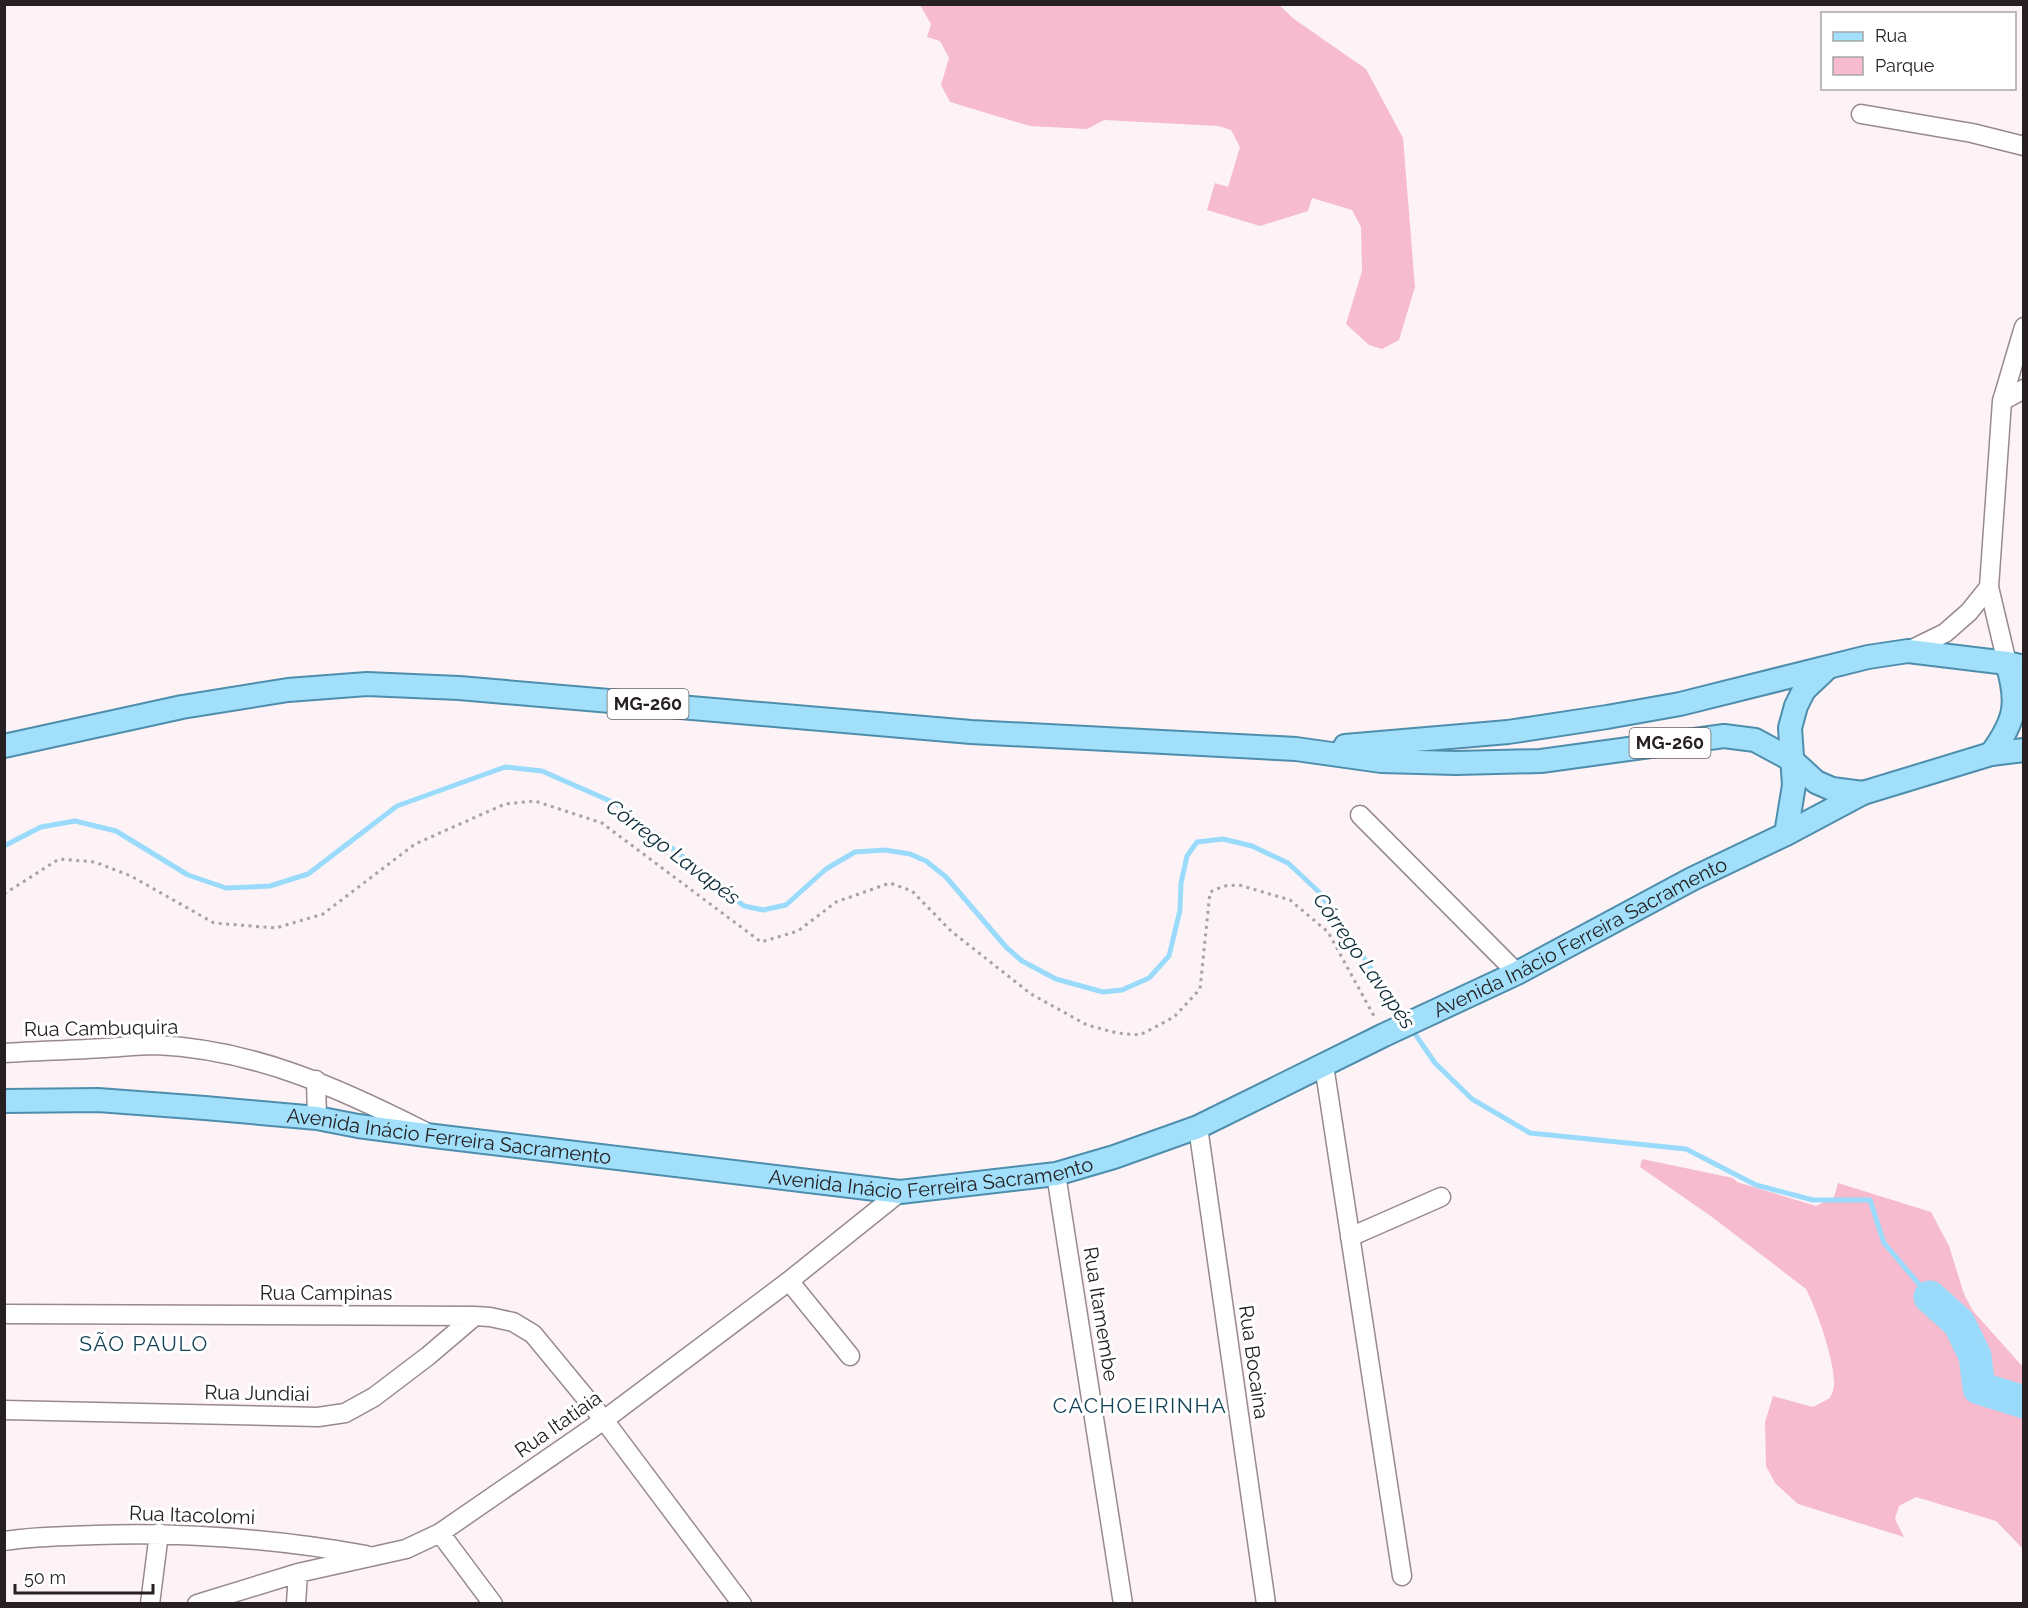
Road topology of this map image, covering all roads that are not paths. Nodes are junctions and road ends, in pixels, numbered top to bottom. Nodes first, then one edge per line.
1 (1861, 114) dead end
2 (2024, 146) edge
3 (2024, 327) edge
4 (2024, 389) edge
5 (2002, 401) junction
6 (1989, 587) junction
7 (1908, 651) junction
8 (2015, 665) edge
9 (1827, 669) junction
10 (4, 746) edge
11 (1296, 749) junction
12 (2024, 750) edge
13 (1991, 754) junction
14 (1792, 760) junction
15 (1863, 793) junction
16 (1360, 815) dead end
17 (1786, 834) junction
18 (1517, 973) junction
19 (4, 1053) edge
20 (1324, 1065) junction
21 (316, 1080) junction
22 (4, 1101) edge
23 (317, 1118) junction
24 (1198, 1127) junction
25 (434, 1136) junction
26 (1056, 1174) junction
27 (900, 1192) junction
28 (1441, 1197) dead end
29 (1350, 1237) junction
30 (789, 1281) junction
31 (4, 1314) edge
32 (475, 1316) junction
33 (850, 1356) dead end
34 (4, 1410) edge
35 (604, 1420) junction
36 (159, 1533) junction
37 (440, 1533) junction
38 (4, 1541) edge
39 (376, 1556) junction
40 (298, 1573) junction
41 (1402, 1576) dead end
42 (150, 1604) edge
43 (197, 1604) edge
44 (296, 1604) edge
45 (493, 1604) edge
46 (742, 1604) edge
47 (1123, 1604) edge
48 (1266, 1604) edge

1 - 2 street
3 - 5 street
4 - 5 street
5 - 6 street
6 - 7 street
6 - 8 street
7 - 8 main road, MG-260
7 - 9 main road, MG-260
8 - 13 main road
9 - 11 main road, MG-260
9 - 14 main road
10 - 11 main road, MG-260
11 - 14 main road, MG-260
12 - 13 main road, MG-260
13 - 15 main road, MG-260
14 - 15 main road, MG-260
14 - 17 main road
15 - 17 main road, Avenida Inácio Ferreira Sacramento
16 - 18 street
17 - 18 main road, Avenida Inácio Ferreira Sacramento
18 - 20 main road, Avenida Inácio Ferreira Sacramento
19 - 21 street, Rua Cambuquira
20 - 24 main road, Avenida Inácio Ferreira Sacramento
20 - 29 street
21 - 23 street
21 - 25 street, Rua Cambuquira
22 - 23 main road, Avenida Inácio Ferreira Sacramento
23 - 25 main road, Avenida Inácio Ferreira Sacramento
24 - 26 main road, Avenida Inácio Ferreira Sacramento
24 - 48 street, Rua Bocaina
25 - 27 main road, Avenida Inácio Ferreira Sacramento
26 - 27 main road, Avenida Inácio Ferreira Sacramento
26 - 47 street, Rua Itamembe
27 - 30 street, Rua Itatiaia
28 - 29 street
29 - 41 street
30 - 33 street
30 - 35 street, Rua Itatiaia
31 - 32 street, Rua Campinas
32 - 34 street, Rua Jundiai
32 - 35 street, Rua Campinas
35 - 37 street, Rua Itatiaia
35 - 46 street, Rua Campinas
36 - 38 street, Rua Itacolomi
36 - 39 street, Rua Itacolomi
36 - 42 street
37 - 39 street, Rua Itatiaia
37 - 45 street
39 - 40 street, Rua Itatiaia
40 - 43 street, Rua Itatiaia
40 - 44 street

